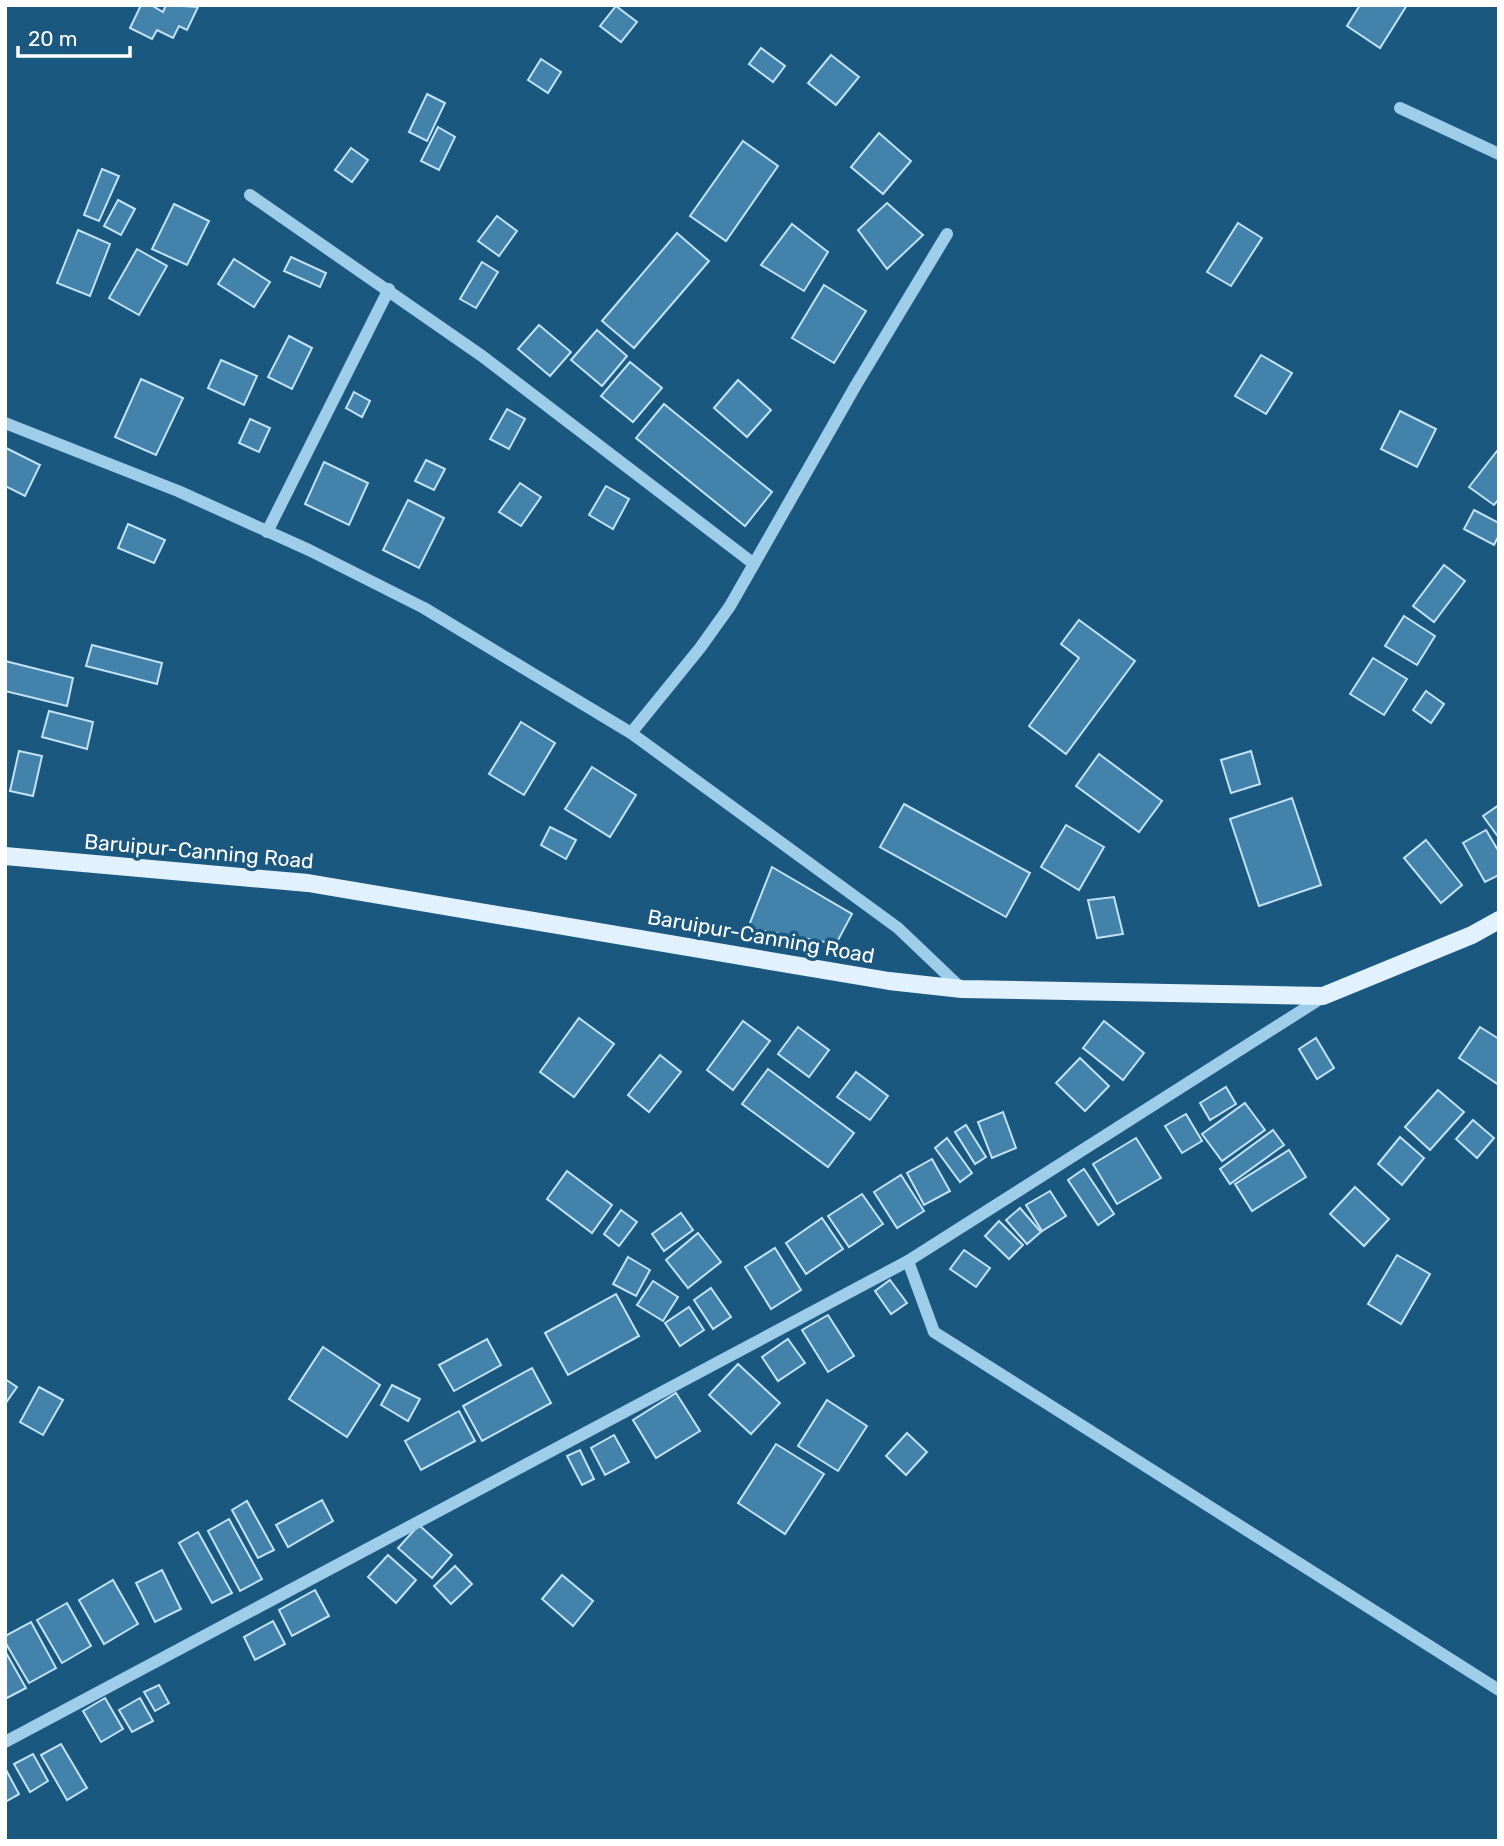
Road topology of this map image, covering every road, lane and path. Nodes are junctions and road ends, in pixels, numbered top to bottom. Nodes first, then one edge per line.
1 (1400, 108) dead end
2 (1499, 154) edge
3 (250, 195) dead end
4 (947, 234) dead end
5 (389, 289) junction
6 (5, 424) edge
7 (267, 532) junction
8 (754, 564) junction
9 (631, 733) junction
10 (5, 856) edge
11 (1499, 920) edge
12 (962, 989) junction
13 (1323, 996) junction
14 (908, 1261) junction
15 (1499, 1690) edge
16 (5, 1742) edge

1 - 2 street
3 - 5 street
4 - 8 street
5 - 7 street
5 - 8 street
6 - 7 street
7 - 9 street
8 - 9 street
9 - 12 street
10 - 12 main road, Baruipur-Canning Road
11 - 13 main road, Baruipur-Canning Road
12 - 13 main road, Baruipur-Canning Road
13 - 14 street
14 - 15 street
14 - 16 street

